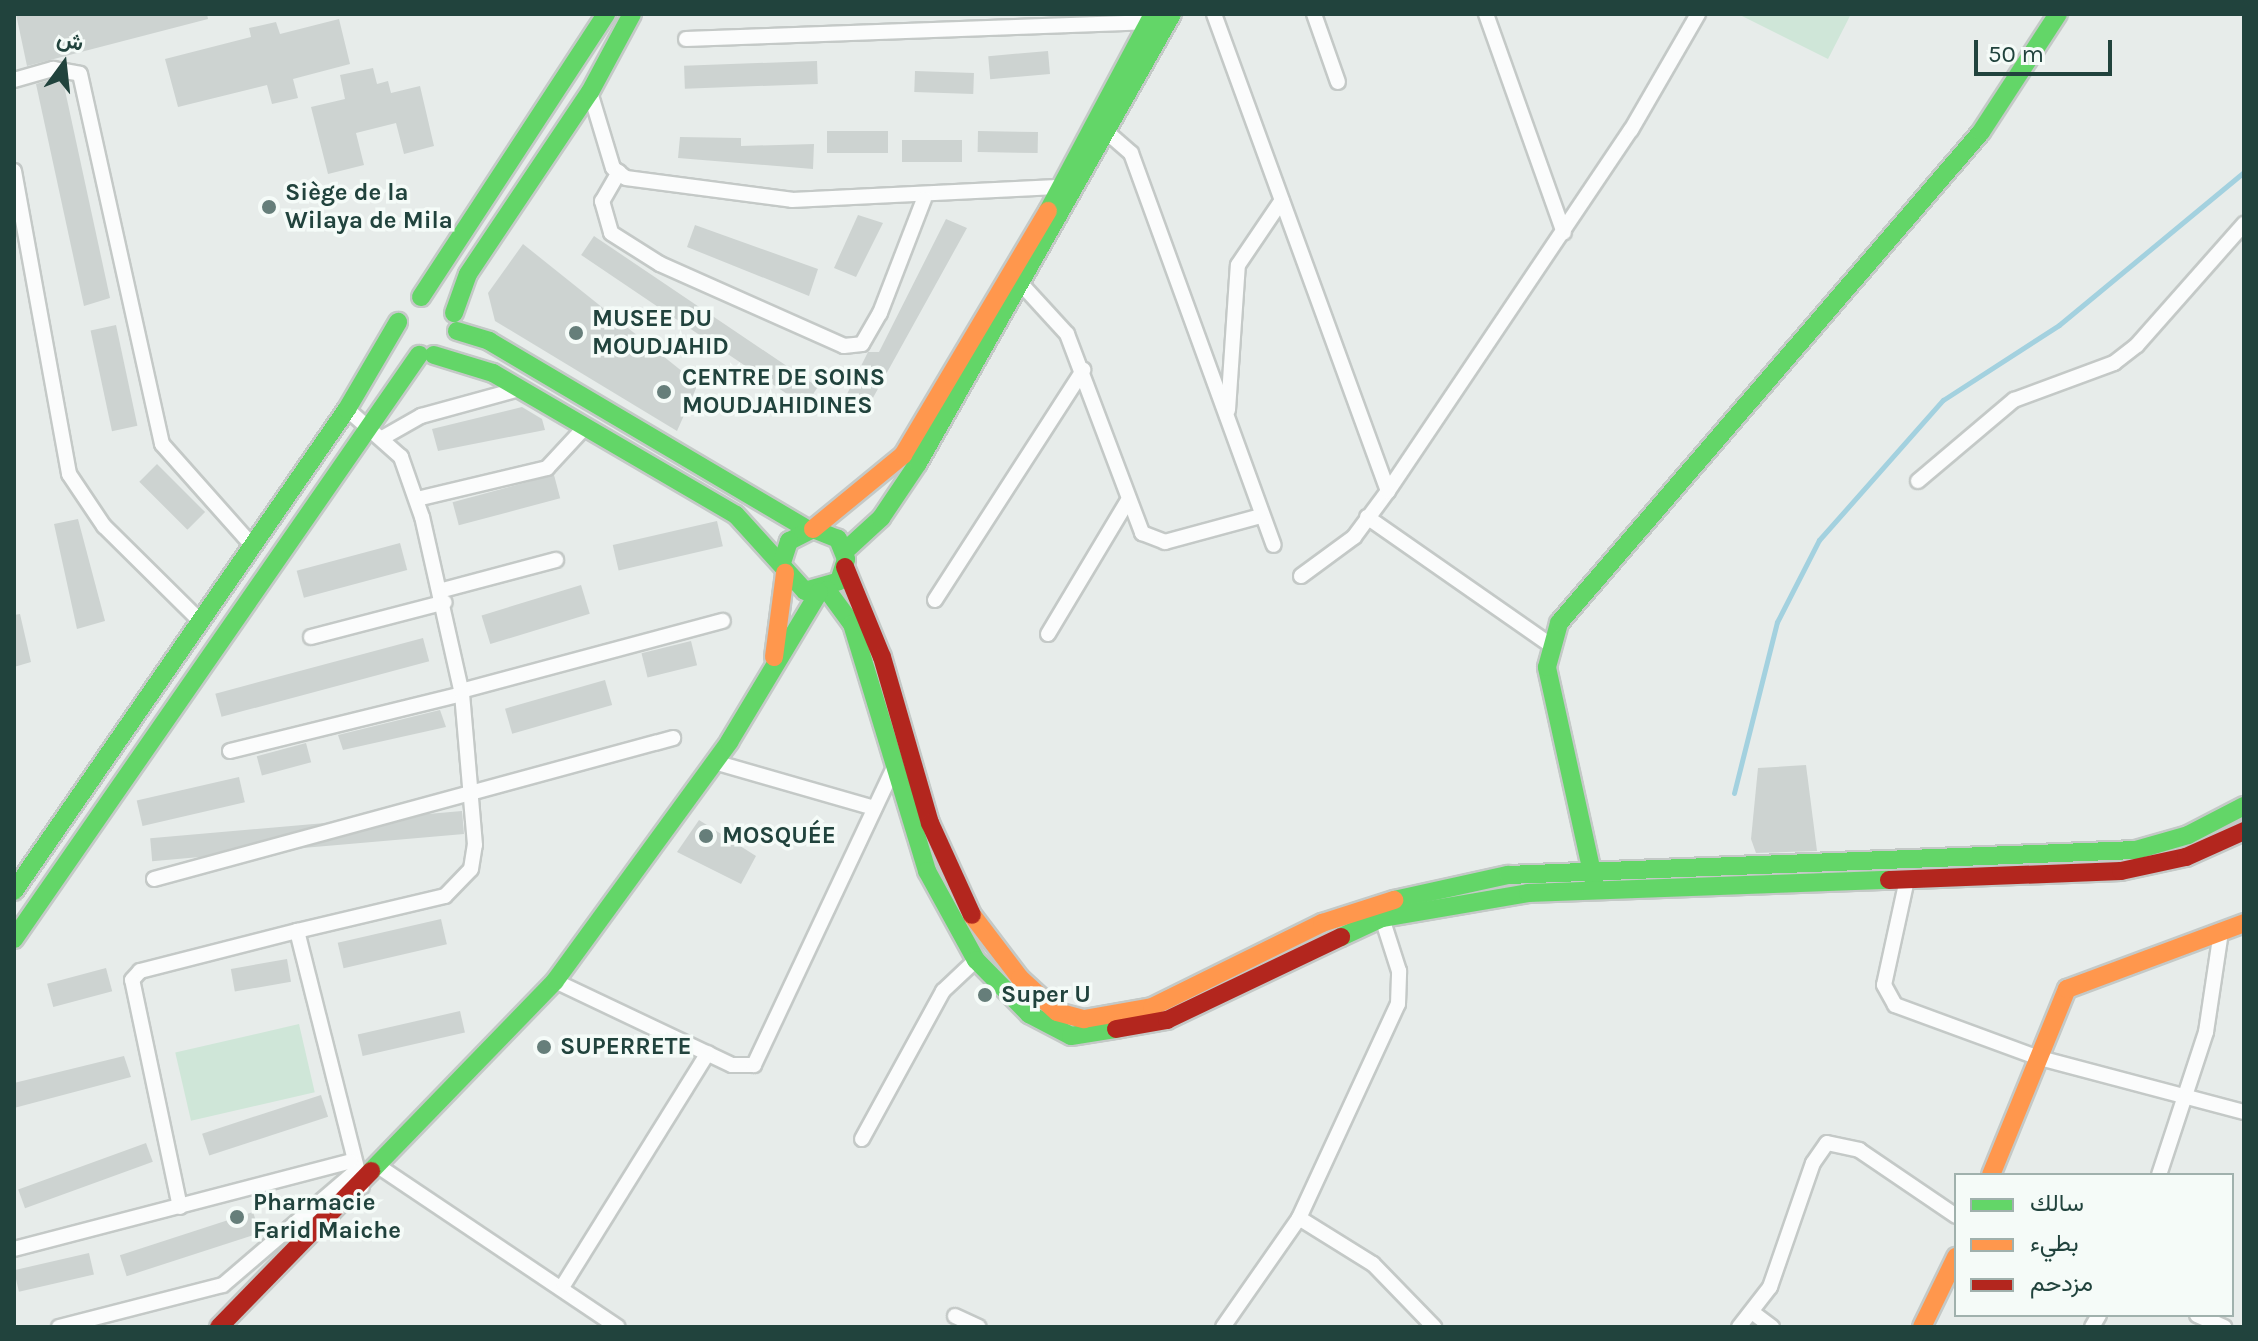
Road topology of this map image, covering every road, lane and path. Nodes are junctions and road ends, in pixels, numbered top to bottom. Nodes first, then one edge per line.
1 (606, 14) edge
2 (632, 14) edge
3 (1214, 14) edge
4 (1314, 14) edge
5 (1486, 14) edge
6 (1698, 14) edge
7 (2058, 14) edge
8 (1160, 19) edge
9 (686, 39) dead end
10 (14, 80) edge
11 (1338, 82) dead end
12 (590, 92) junction
13 (1109, 134) junction
14 (14, 171) edge
15 (619, 172) junction
16 (1062, 187) junction
17 (924, 199) junction
18 (1282, 200) junction
19 (2244, 224) edge
20 (1564, 233) junction
21 (1023, 286) junction
22 (421, 297) junction
23 (398, 322) junction
24 (456, 322) junction
25 (426, 355) junction
26 (1083, 370) junction
27 (519, 389) junction
28 (347, 409) junction
29 (1228, 416) junction
30 (368, 422) junction
31 (585, 427) junction
32 (384, 437) junction
33 (1918, 481) dead end
34 (1388, 491) junction
35 (417, 499) junction
36 (1127, 502) junction
37 (1261, 516) junction
38 (1367, 517) junction
39 (810, 529) junction
40 (250, 543) junction
41 (1274, 545) dead end
42 (845, 559) junction
43 (556, 560) dead end
44 (784, 568) junction
45 (1301, 576) dead end
46 (823, 591) junction
47 (444, 596) junction
48 (935, 600) dead end
49 (198, 619) junction
50 (723, 621) dead end
51 (1048, 634) dead end
52 (311, 637) dead end
53 (1549, 644) junction
54 (773, 665) junction
55 (461, 693) junction
56 (673, 738) dead end
57 (230, 751) dead end
58 (714, 762) junction
59 (892, 772) junction
60 (476, 793) junction
61 (2244, 806) edge
62 (874, 808) junction
63 (2244, 831) edge
64 (154, 879) dead end
65 (1638, 880) junction
66 (1593, 881) junction
67 (1906, 884) junction
68 (14, 891) edge
69 (1382, 918) junction
70 (2244, 923) edge
71 (297, 931) junction
72 (2221, 932) junction
73 (15, 935) edge
74 (976, 960) junction
75 (555, 981) junction
76 (708, 1053) junction
77 (2036, 1057) junction
78 (2188, 1100) junction
79 (2244, 1112) edge
80 (862, 1139) dead end
81 (381, 1168) junction
82 (356, 1173) junction
83 (1992, 1173) edge
84 (2160, 1173) edge
85 (180, 1207) junction
86 (1954, 1215) edge
87 (1299, 1218) junction
88 (14, 1249) edge
89 (1954, 1261) edge
90 (564, 1284) junction
91 (1752, 1312) junction
92 (955, 1316) dead end
93 (2202, 1317) edge
94 (59, 1327) edge
95 (219, 1327) edge
96 (618, 1327) edge
97 (979, 1327) edge
98 (1223, 1327) edge
99 (1434, 1327) edge
100 (1739, 1327) edge
101 (1772, 1327) edge
102 (1922, 1327) edge
103 (2224, 1327) edge

1 - 22 main road
2 - 12 main road
3 - 18 street
4 - 11 street
5 - 20 street
6 - 20 street
7 - 53 main road
8 - 9 street
8 - 13 main road
8 - 16 main road
10 - 40 street
12 - 15 street
12 - 24 main road
13 - 21 main road
13 - 29 street
14 - 49 street
15 - 17 street
15 - 17 street
16 - 17 street
16 - 39 main road
18 - 29 street
18 - 34 street
19 - 33 street
20 - 34 street
21 - 26 street
21 - 42 main road
22 - 23 main road
22 - 24 main road
23 - 25 main road
23 - 28 main road
24 - 25 main road
24 - 39 main road
25 - 27 main road
25 - 30 main road
26 - 36 street
26 - 48 street
27 - 31 main road
27 - 32 street
28 - 30 street
28 - 40 main road
29 - 37 street
30 - 32 street
30 - 73 main road
31 - 35 street
31 - 44 main road
32 - 35 street
34 - 38 street
35 - 47 street
36 - 37 street
36 - 51 street
37 - 41 street
38 - 45 street
38 - 53 street
39 - 42 main road
39 - 44 main road
40 - 49 main road
42 - 46 main road
42 - 66 main road
43 - 47 street
44 - 46 main road
44 - 54 main road
46 - 54 main road
46 - 59 main road
47 - 52 street
47 - 55 street
49 - 68 main road
50 - 55 street
53 - 66 main road
54 - 58 main road
55 - 57 street
55 - 60 street
56 - 60 street
58 - 62 street
58 - 75 main road
59 - 62 street
59 - 74 main road
60 - 64 street
60 - 71 street
61 - 65 main road
62 - 76 street
63 - 67 main road
65 - 66 main road
65 - 67 main road
66 - 69 main road
67 - 77 street
69 - 74 main road
69 - 87 street
70 - 72 main road
71 - 82 street
71 - 85 street
72 - 77 main road
72 - 78 street
74 - 80 street
75 - 76 street
75 - 81 main road
76 - 90 street
77 - 78 street
77 - 83 main road
78 - 79 street
78 - 84 street
81 - 82 main road
81 - 90 street
82 - 85 street
82 - 94 street
82 - 95 main road
85 - 88 street
86 - 91 street
87 - 98 street
87 - 99 street
89 - 102 main road
90 - 96 street
91 - 100 street
91 - 101 street
92 - 97 street
93 - 103 street

